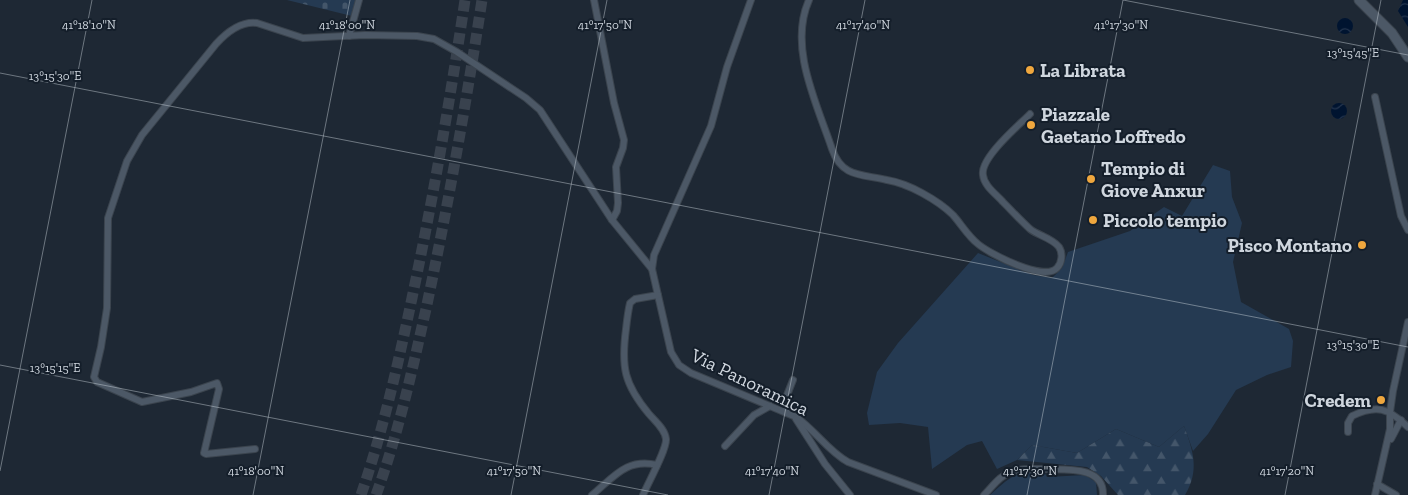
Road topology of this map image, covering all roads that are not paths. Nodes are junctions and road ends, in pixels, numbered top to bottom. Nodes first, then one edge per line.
1 (359, 0) edge
2 (594, 0) edge
3 (751, 0) edge
4 (809, 0) edge
5 (1359, 0) edge
6 (349, 36) junction
7 (1408, 56) edge
8 (1376, 97) dead end
9 (1030, 114) dead end
10 (612, 220) junction
11 (1408, 230) edge
12 (652, 268) junction
13 (658, 295) junction
14 (1408, 322) edge
15 (793, 380) dead end
16 (770, 406) junction
17 (1390, 412) junction
18 (786, 413) junction
19 (794, 416) junction
20 (1401, 420) junction
21 (1408, 427) edge
22 (1348, 432) dead end
23 (725, 446) dead end
24 (255, 449) dead end
25 (1385, 452) junction
26 (656, 465) junction
27 (1377, 484) junction
28 (592, 495) edge
29 (643, 495) edge
30 (850, 495) edge
31 (936, 495) edge
32 (984, 495) edge
33 (1103, 495) edge
34 (1375, 495) edge
35 (1396, 495) edge

1 - 6 street
2 - 10 street
3 - 12 street, Via Panoramica
4 - 9 street
5 - 7 main road
6 - 10 street
6 - 24 street
8 - 11 street
10 - 12 street
12 - 13 street, Via Panoramica
13 - 16 street, Via Panoramica
13 - 26 street
14 - 17 street
15 - 18 street
16 - 18 street, Via Panoramica
16 - 23 street
17 - 20 street
17 - 22 street
17 - 25 street
18 - 19 street, Via Panoramica
19 - 30 street
19 - 31 street, Via Panoramica
20 - 21 street
20 - 25 street
25 - 27 street
26 - 28 street
26 - 29 street
27 - 34 street
27 - 35 street
32 - 33 street

